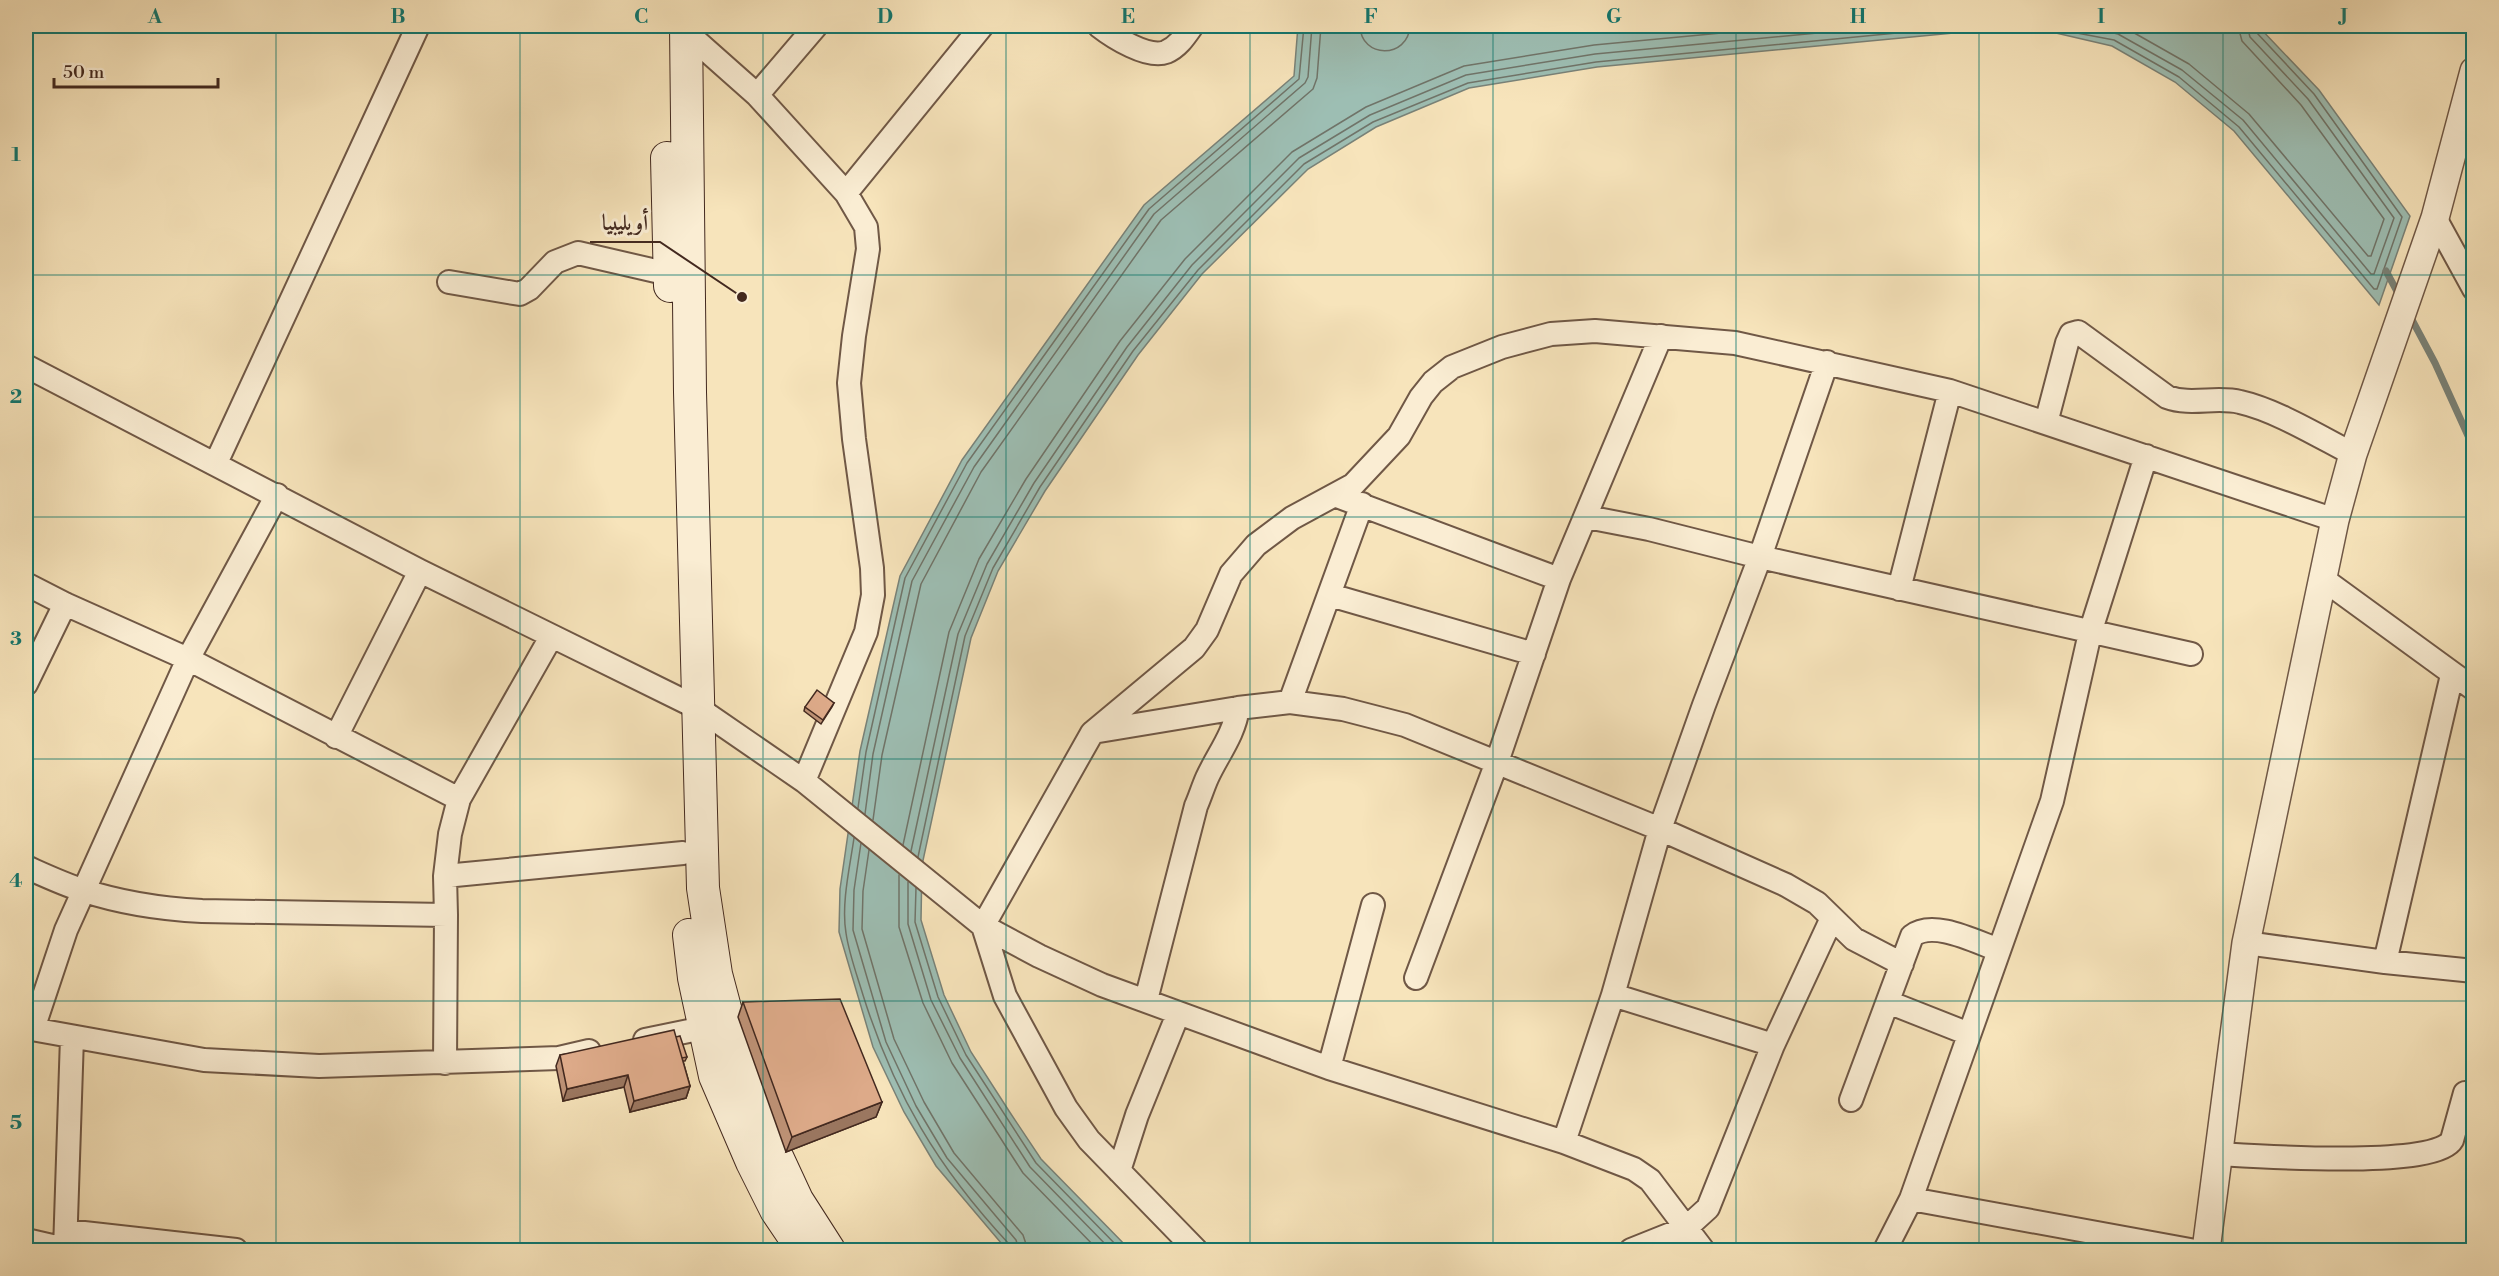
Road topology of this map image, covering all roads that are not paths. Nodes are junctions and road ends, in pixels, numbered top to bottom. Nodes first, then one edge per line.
1 (418, 26) edge
2 (816, 26) edge
3 (982, 26) edge
4 (1099, 26) edge
5 (1192, 26) edge
6 (679, 28) edge
7 (2472, 85) edge
8 (757, 95) junction
9 (846, 193) junction
10 (2432, 225) junction
11 (669, 274) junction
12 (449, 282) dead end
13 (2474, 289) edge
14 (1661, 336) junction
15 (1827, 362) junction
16 (26, 366) edge
17 (1950, 391) junction
18 (2046, 423) junction
19 (2353, 454) junction
20 (2146, 456) junction
21 (216, 463) junction
22 (277, 495) junction
23 (1337, 496) junction
24 (1362, 504) junction
25 (1587, 517) junction
26 (2335, 520) junction
27 (1760, 557) junction
28 (420, 571) junction
29 (1559, 579) junction
30 (2323, 579) junction
31 (26, 584) edge
32 (1899, 589) junction
33 (1330, 595) junction
34 (65, 604) junction
35 (2090, 633) junction
36 (551, 637) junction
37 (1534, 654) junction
38 (2191, 654) dead end
39 (188, 659) junction
40 (2452, 675) junction
41 (26, 684) edge
42 (2474, 689) edge
43 (1290, 702) junction
44 (688, 703) junction
45 (1238, 708) junction
46 (1092, 733) junction
47 (336, 737) junction
48 (1497, 762) junction
49 (804, 781) junction
50 (459, 799) junction
51 (1660, 829) junction
52 (683, 852) junction
53 (26, 867) edge
54 (445, 876) junction
55 (82, 890) junction
56 (1373, 905) dead end
57 (446, 915) junction
58 (1832, 918) junction
59 (984, 926) junction
60 (2246, 943) junction
61 (1999, 950) junction
62 (2385, 962) junction
63 (1902, 964) junction
64 (2474, 971) edge
65 (1416, 978) dead end
66 (1613, 995) junction
67 (1146, 1000) junction
68 (1888, 1002) junction
69 (1178, 1014) junction
70 (716, 1025) junction
71 (29, 1029) edge
72 (1969, 1034) junction
73 (72, 1037) junction
74 (1773, 1045) junction
75 (445, 1063) junction
76 (1329, 1068) junction
77 (2465, 1093) dead end
78 (1851, 1100) dead end
79 (1564, 1142) junction
80 (2218, 1154) junction
81 (1119, 1172) junction
82 (1911, 1199) junction
83 (1686, 1228) junction
84 (26, 1240) edge
85 (66, 1243) edge
86 (236, 1251) edge
87 (803, 1251) edge
88 (830, 1251) edge
89 (1196, 1251) edge
90 (1631, 1251) edge
91 (1703, 1251) edge
92 (1886, 1251) edge
93 (2190, 1251) edge
94 (2206, 1251) edge

1 - 21 street
2 - 8 street
3 - 9 street
4 - 5 street
6 - 8 street
6 - 11 main road
6 - 44 main road
7 - 10 street
8 - 9 street
9 - 49 street
10 - 13 street
10 - 19 street
11 - 12 street
11 - 44 main road
14 - 15 street
14 - 23 street
14 - 25 street
15 - 17 street
15 - 27 street
16 - 21 street
17 - 18 street
17 - 32 street
18 - 19 street
18 - 20 street
19 - 26 street
20 - 26 street
20 - 35 street
21 - 22 street
22 - 28 street
22 - 39 street
23 - 24 street
23 - 46 street
24 - 29 street
24 - 33 street
25 - 27 street
25 - 29 street
26 - 30 street
27 - 32 street
27 - 51 street
28 - 36 street
28 - 47 street
29 - 37 street
30 - 40 street
30 - 60 street
31 - 34 street
32 - 35 street
33 - 37 street
33 - 43 street
34 - 39 street
34 - 41 street
35 - 38 street
35 - 61 street
36 - 44 street
36 - 50 street
37 - 48 street
39 - 47 street
39 - 55 street
40 - 42 street
40 - 62 street
43 - 45 street
43 - 48 street
44 - 49 street
44 - 52 main road
44 - 70 main road
45 - 46 street
45 - 67 street
46 - 59 street
47 - 50 street
48 - 51 street
48 - 65 street
49 - 59 street
50 - 54 street
51 - 58 street
51 - 66 street
52 - 54 street
52 - 70 main road
53 - 55 street
54 - 57 street
55 - 57 street
55 - 71 street
56 - 76 street
57 - 75 street
58 - 63 street
58 - 74 street
59 - 67 street
59 - 81 street
60 - 62 street
60 - 80 street
61 - 63 street
61 - 72 street
62 - 64 street
63 - 68 street
66 - 74 street
66 - 79 street
67 - 69 street
68 - 72 street
68 - 78 street
69 - 76 street
69 - 81 street
70 - 75 street
70 - 87 main road
70 - 88 main road
71 - 73 street
72 - 82 street
73 - 75 street
73 - 85 street
74 - 83 street
76 - 79 street
77 - 80 street
79 - 83 street
80 - 94 street
81 - 89 street
82 - 92 street
82 - 93 street
83 - 90 street
83 - 91 street
84 - 85 street
85 - 86 street

